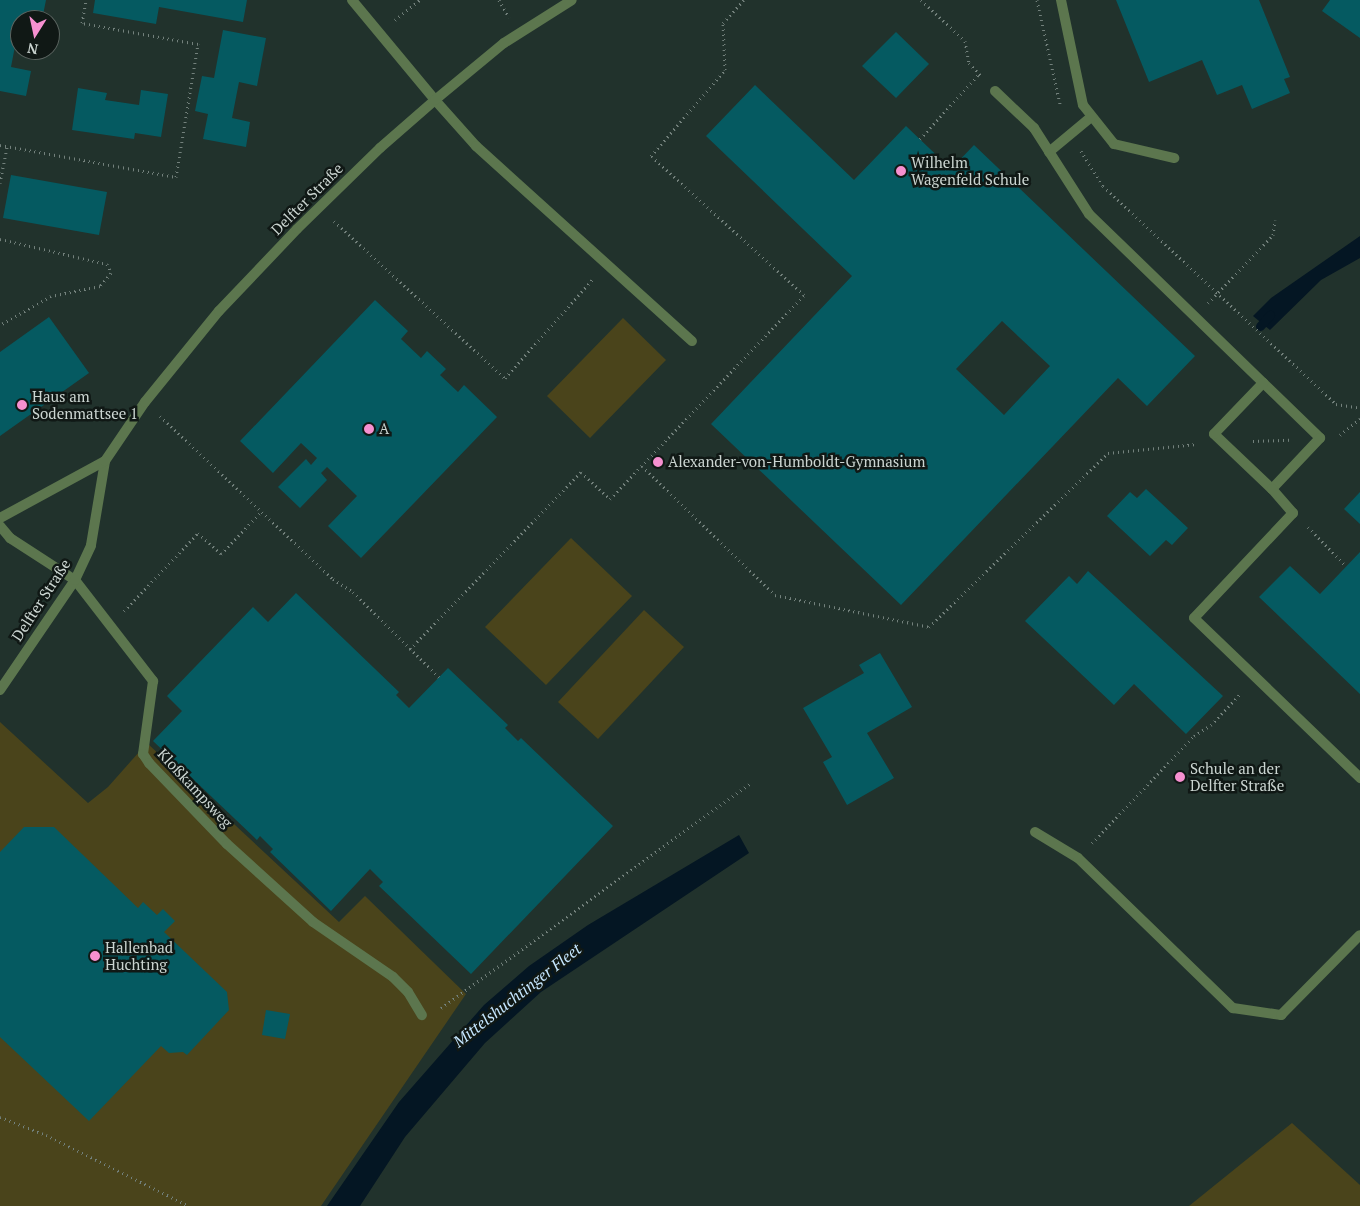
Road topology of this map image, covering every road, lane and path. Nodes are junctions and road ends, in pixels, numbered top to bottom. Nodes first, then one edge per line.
1 (86, 0) edge
2 (352, 0) edge
3 (420, 0) edge
4 (572, 0) edge
5 (744, 0) edge
6 (921, 0) edge
7 (1037, 0) edge
8 (1061, 0) edge
9 (380, 33) junction
10 (979, 74) junction
11 (995, 91) joint
12 (435, 100) junction
13 (1091, 117) junction
14 (1072, 132) junction
15 (920, 139) dead end
16 (0, 144) edge
17 (7, 146) junction
18 (1049, 152) junction
19 (1174, 158) dead end
20 (0, 183) edge
21 (319, 207) junction
22 (1275, 220) dead end
23 (0, 239) edge
24 (607, 264) junction
25 (1217, 293) junction
26 (1195, 316) junction
27 (0, 325) edge
28 (692, 341) dead end
29 (1262, 384) junction
30 (145, 402) junction
31 (1360, 408) edge
32 (1360, 419) edge
33 (1320, 438) junction
34 (1224, 442) junction
35 (105, 461) junction
36 (642, 466) junction
37 (1272, 489) junction
38 (261, 512) junction
39 (1293, 513) junction
40 (0, 518) edge
41 (0, 526) edge
42 (1346, 566) dead end
43 (75, 580) junction
44 (111, 624) junction
45 (410, 649) junction
46 (439, 677) dead end
47 (1256, 678) junction
48 (0, 690) edge
49 (1360, 778) edge
50 (752, 782) dead end
51 (1035, 832) dead end
52 (1078, 858) junction
53 (1360, 935) edge
54 (422, 1016) joint
55 (0, 1116) edge
56 (189, 1206) edge

1 - 17 path
2 - 9 street
3 - 9 path
4 - 12 street, Delfter Straße
5 - 36 path
6 - 10 path
7 - 14 path
8 - 13 street
9 - 12 street
10 - 11 path
10 - 15 path
11 - 18 street
12 - 21 street, Delfter Straße
12 - 24 street
13 - 14 street
13 - 19 street
14 - 18 street
14 - 25 path
16 - 17 path
17 - 20 path
18 - 26 street
21 - 24 path
21 - 30 street, Delfter Straße
22 - 25 path
23 - 27 path
24 - 28 street
25 - 26 path
25 - 31 path
26 - 29 street
29 - 33 street
29 - 34 street
30 - 35 street, Delfter Straße
30 - 38 path
32 - 33 path
33 - 34 path
33 - 37 street
34 - 36 path
34 - 37 street
35 - 40 street, Delfter Straße
35 - 43 street, Delfter Straße
36 - 45 path
37 - 39 street
38 - 44 path
38 - 45 path
39 - 42 path
39 - 47 street
41 - 43 street, Kloßkampsweg
43 - 44 street, Kloßkampsweg
43 - 48 street, Delfter Straße
44 - 54 street, Kloßkampsweg
45 - 46 path
47 - 49 street
47 - 52 path
50 - 54 path
51 - 52 street
52 - 53 street
55 - 56 path

